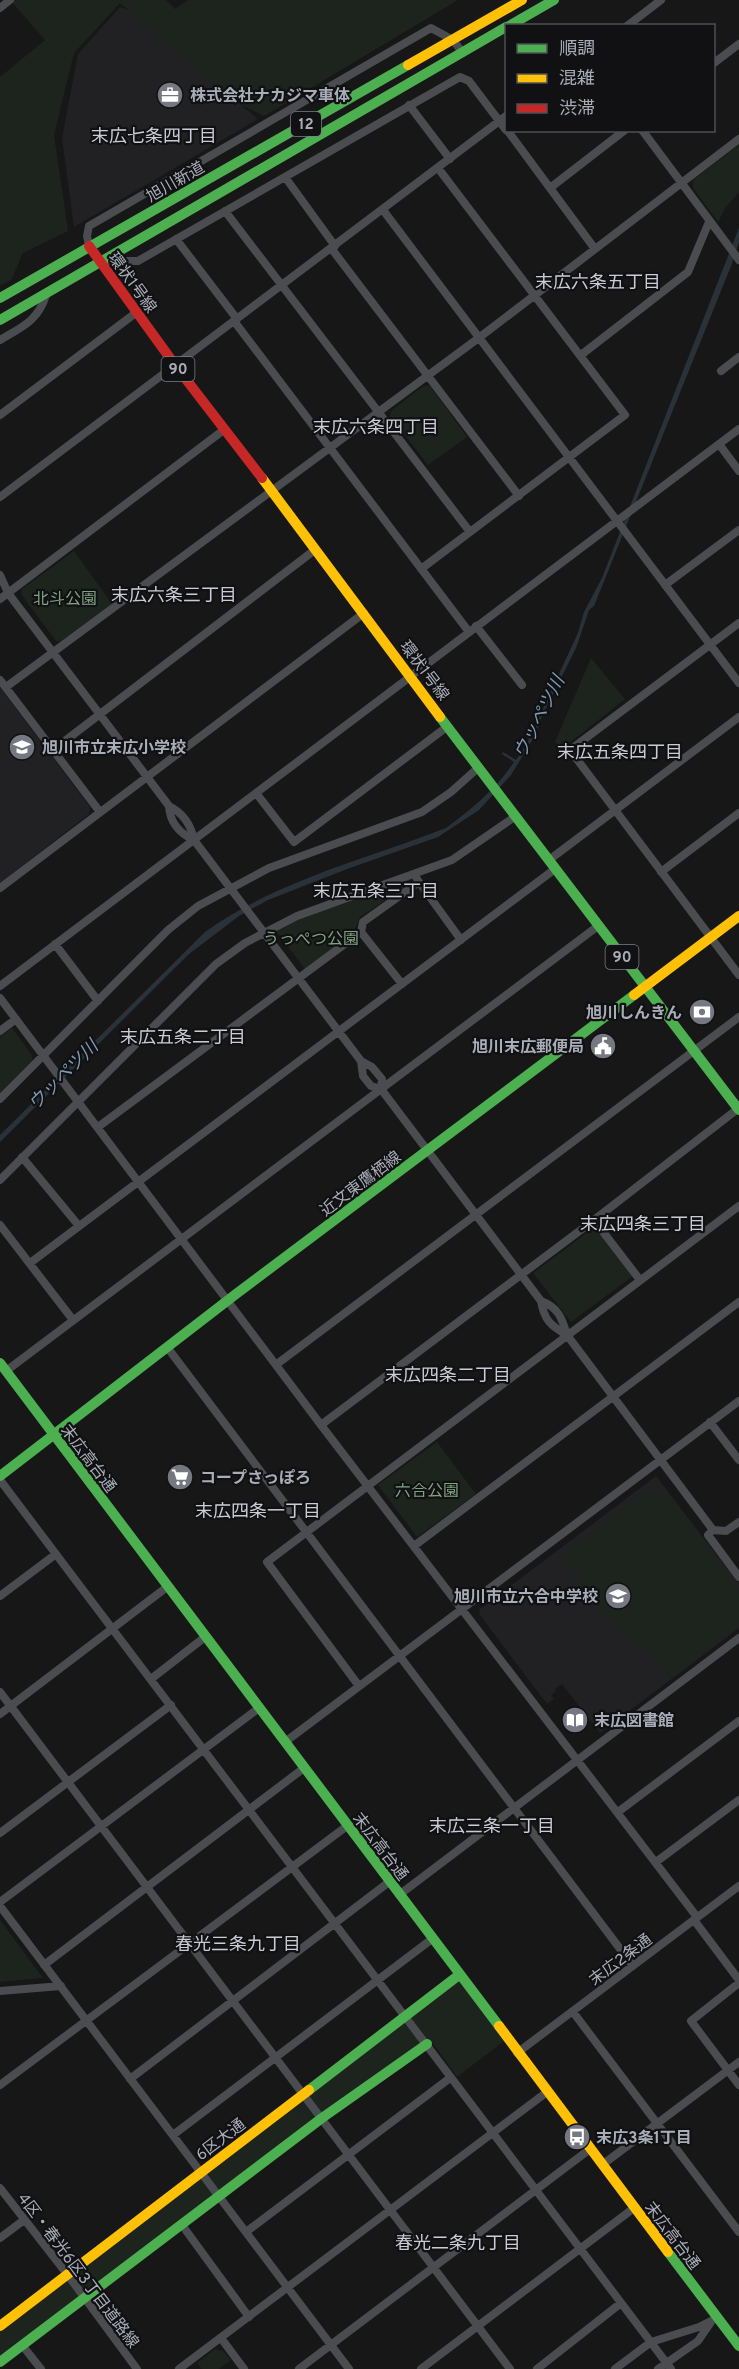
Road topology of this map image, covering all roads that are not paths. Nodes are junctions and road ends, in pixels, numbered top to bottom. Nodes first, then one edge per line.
1 (10, 0) edge
2 (522, 0) edge
3 (554, 0) edge
4 (661, 0) edge
5 (0, 8) edge
6 (512, 24) edge
7 (630, 24) edge
8 (505, 28) edge
9 (453, 40) junction
10 (739, 44) edge
11 (462, 52) junction
12 (715, 62) edge
13 (409, 105) junction
14 (503, 119) edge
15 (508, 132) edge
16 (622, 132) edge
17 (643, 132) edge
18 (739, 139) edge
19 (450, 159) junction
20 (438, 168) junction
21 (285, 177) junction
22 (682, 184) junction
23 (227, 188) junction
24 (550, 188) junction
25 (239, 203) junction
26 (383, 210) junction
27 (225, 211) junction
28 (709, 222) junction
29 (176, 239) junction
30 (89, 246) junction
31 (333, 247) junction
32 (595, 249) junction
33 (739, 260) edge
34 (99, 261) junction
35 (283, 285) junction
36 (47, 293) junction
37 (534, 295) junction
38 (0, 298) edge
39 (136, 312) junction
40 (0, 320) edge
41 (236, 320) junction
42 (480, 337) junction
43 (0, 340) edge
44 (581, 355) junction
45 (739, 357) edge
46 (175, 365) junction
47 (721, 371) dead end
48 (429, 375) junction
49 (379, 411) junction
50 (0, 415) edge
51 (225, 429) junction
52 (739, 429) edge
53 (719, 444) junction
54 (329, 447) junction
55 (570, 457) junction
56 (739, 471) edge
57 (271, 490) junction
58 (519, 496) junction
59 (0, 497) edge
60 (617, 520) junction
61 (739, 530) edge
62 (470, 532) junction
63 (316, 549) junction
64 (421, 569) junction
65 (0, 575) edge
66 (665, 585) junction
67 (4, 591) edge
68 (0, 599) edge
69 (364, 613) junction
70 (739, 623) edge
71 (476, 626) junction
72 (469, 632) junction
73 (710, 645) junction
74 (52, 652) junction
75 (410, 677) junction
76 (0, 680) edge
77 (739, 683) edge
78 (522, 685) dead end
79 (6, 687) junction
80 (99, 715) junction
81 (739, 717) edge
82 (448, 726) junction
83 (53, 750) junction
84 (482, 771) junction
85 (147, 778) junction
86 (256, 793) junction
87 (616, 810) junction
88 (100, 812) junction
89 (739, 813) edge
90 (516, 816) junction
91 (194, 840) junction
92 (294, 842) junction
93 (303, 854) junction
94 (552, 865) junction
95 (661, 872) junction
96 (414, 874) junction
97 (419, 882) junction
98 (0, 888) edge
99 (232, 891) junction
100 (739, 916) edge
101 (598, 926) junction
102 (361, 932) junction
103 (265, 933) junction
104 (711, 938) junction
105 (461, 940) junction
106 (55, 944) junction
107 (739, 975) edge
108 (298, 978) junction
109 (402, 984) junction
110 (0, 986) edge
111 (644, 987) junction
112 (0, 998) edge
113 (98, 1001) junction
114 (739, 1017) edge
115 (16, 1019) junction
116 (0, 1031) edge
117 (338, 1032) junction
118 (694, 1051) junction
119 (44, 1056) junction
120 (361, 1061) junction
121 (381, 1089) junction
122 (0, 1100) edge
123 (78, 1101) junction
124 (739, 1109) edge
125 (98, 1126) junction
126 (429, 1150) junction
127 (22, 1157) junction
128 (0, 1180) edge
129 (139, 1180) junction
130 (739, 1206) edge
131 (477, 1215) junction
132 (594, 1220) junction
133 (0, 1225) edge
134 (79, 1226) junction
135 (182, 1239) junction
136 (30, 1263) junction
137 (520, 1274) junction
138 (640, 1280) junction
139 (228, 1301) junction
140 (542, 1301) junction
141 (739, 1302) edge
142 (73, 1320) junction
143 (567, 1335) junction
144 (167, 1347) junction
145 (277, 1364) junction
146 (3, 1367) edge
147 (614, 1395) junction
148 (739, 1401) edge
149 (710, 1422) junction
150 (321, 1425) junction
151 (53, 1435) junction
152 (661, 1459) junction
153 (739, 1460) edge
154 (0, 1478) edge
155 (367, 1485) junction
156 (739, 1522) edge
157 (713, 1530) junction
158 (306, 1532) junction
159 (414, 1546) junction
160 (56, 1554) junction
161 (739, 1576) edge
162 (167, 1587) junction
163 (0, 1596) edge
164 (462, 1609) junction
165 (112, 1629) junction
166 (205, 1637) junction
167 (739, 1638) edge
168 (400, 1656) junction
169 (151, 1679) junction
170 (359, 1686) junction
171 (0, 1692) edge
172 (171, 1705) junction
173 (10, 1706) junction
174 (259, 1708) junction
175 (0, 1714) edge
176 (739, 1721) edge
177 (285, 1743) junction
178 (204, 1749) junction
179 (578, 1760) junction
180 (304, 1768) junction
181 (68, 1783) junction
182 (739, 1800) edge
183 (514, 1808) junction
184 (250, 1810) junction
185 (618, 1812) junction
186 (347, 1826) junction
187 (102, 1827) junction
188 (0, 1833) edge
189 (656, 1863) junction
190 (292, 1867) junction
191 (389, 1882) junction
192 (147, 1886) junction
193 (739, 1886) edge
194 (399, 1895) junction
195 (0, 1904) edge
196 (695, 1919) junction
197 (335, 1924) junction
198 (432, 1939) junction
199 (190, 1942) junction
200 (44, 1965) junction
201 (633, 1966) junction
202 (459, 1975) junction
203 (377, 1980) junction
204 (739, 1982) edge
205 (61, 1986) junction
206 (0, 1991) edge
207 (233, 2000) junction
208 (573, 2012) junction
209 (406, 2016) junction
210 (86, 2020) junction
211 (427, 2044) junction
212 (517, 2053) junction
213 (275, 2057) junction
214 (739, 2062) edge
215 (728, 2071) junction
216 (450, 2078) junction
217 (130, 2079) junction
218 (0, 2085) edge
219 (739, 2085) edge
220 (547, 2092) junction
221 (304, 2094) junction
222 (322, 2118) junction
223 (656, 2123) junction
224 (493, 2134) junction
225 (173, 2135) junction
226 (590, 2149) junction
227 (349, 2155) junction
228 (602, 2165) junction
229 (202, 2172) junction
230 (0, 2188) edge
231 (536, 2191) junction
232 (220, 2196) junction
233 (634, 2208) junction
234 (391, 2210) junction
235 (24, 2220) junction
236 (182, 2225) junction
237 (246, 2232) junction
238 (739, 2232) edge
239 (0, 2238) edge
240 (581, 2249) junction
241 (434, 2268) junction
242 (67, 2274) junction
243 (289, 2288) junction
244 (84, 2297) junction
245 (621, 2303) junction
246 (249, 2317) junction
247 (714, 2320) junction
248 (0, 2326) edge
249 (478, 2326) junction
250 (221, 2338) junction
251 (651, 2342) junction
252 (22, 2345) junction
253 (331, 2345) junction
254 (739, 2346) edge
255 (0, 2362) edge
256 (668, 2366) edge
257 (41, 2369) edge
258 (137, 2369) edge
259 (179, 2369) edge
260 (244, 2369) edge
261 (299, 2369) edge
262 (349, 2369) edge
263 (421, 2369) edge
264 (510, 2369) edge
265 (537, 2369) edge
266 (615, 2369) edge
267 (658, 2369) edge

1 - 5 street
2 - 9 main road, 旭川新道 / 12
3 - 6 main road, 旭川新道 / 12
4 - 7 street
8 - 11 main road, 旭川新道 / 12
9 - 11 street
9 - 30 main road, 旭川新道 / 12
9 - 30 street
10 - 12 street
11 - 23 main road, 旭川新道 / 12
13 - 14 street
13 - 19 street
13 - 21 street
14 - 19 street
15 - 24 street
16 - 24 street
17 - 22 street
18 - 22 street
19 - 20 street
20 - 26 street
20 - 37 street
21 - 25 street
21 - 31 street
22 - 28 street
22 - 32 street
23 - 25 street
23 - 34 main road, 旭川新道 / 12
24 - 32 street
25 - 27 street
26 - 31 street
26 - 42 street
27 - 29 street
27 - 35 street
28 - 33 street
28 - 44 street
29 - 34 street
29 - 41 street
30 - 34 main road, 環状1号線 / 90
30 - 38 main road, 旭川新道 / 12
31 - 35 street
31 - 48 street
32 - 37 street
34 - 36 main road, 旭川新道 / 12
34 - 39 main road, 環状1号線 / 90
35 - 41 street
35 - 49 street
36 - 40 main road, 旭川新道 / 12
36 - 43 street
37 - 42 street
37 - 44 street
39 - 46 main road, 環状1号線 / 90
39 - 50 street
41 - 46 street
41 - 54 street
42 - 48 street
42 - 55 street
44 - 55 street
45 - 47 street
46 - 51 main road, 環状1号線 / 90
46 - 59 street
48 - 49 street
48 - 58 street
49 - 54 street
49 - 62 street
51 - 57 main road, 環状1号線 / 90
51 - 67 street
52 - 53 street
53 - 56 street
53 - 60 street
54 - 57 street
54 - 64 street
55 - 58 street
55 - 60 street
57 - 63 main road, 環状1号線 / 90
57 - 74 street
58 - 62 street
60 - 66 street
60 - 71 street
61 - 66 street
62 - 64 street
63 - 69 main road, 環状1号線 / 90
63 - 80 street
64 - 72 street
65 - 67 street
66 - 73 street
67 - 68 street
67 - 74 street
69 - 75 main road, 環状1号線 / 90
69 - 85 street
70 - 73 street
71 - 72 street
71 - 78 street
72 - 75 street
73 - 77 street
73 - 87 street
74 - 79 street
74 - 80 street
75 - 82 main road, 環状1号線 / 90
75 - 86 street
76 - 79 street
79 - 83 street
80 - 83 street
80 - 85 street
81 - 87 street
82 - 84 main road, 環状1号線 / 90
82 - 92 street
83 - 88 street
84 - 90 main road, 環状1号線 / 90
84 - 93 street
85 - 88 street
85 - 91 street
86 - 91 street
86 - 92 street
87 - 94 street
87 - 95 street
88 - 98 street
89 - 95 street
90 - 94 main road, 環状1号線 / 90
90 - 96 street
91 - 99 street
91 - 106 street
92 - 93 street
93 - 99 street
94 - 101 main road, 環状1号線 / 90
94 - 105 street
95 - 104 street
96 - 97 street
96 - 103 street
97 - 102 street
97 - 105 street
99 - 103 street
99 - 113 street
100 - 104 main road, 近文東鷹栖線
101 - 111 main road, 環状1号線 / 90
101 - 121 street
102 - 108 street
102 - 109 street
103 - 108 street
103 - 123 street
104 - 107 street
104 - 111 main road, 近文東鷹栖線
105 - 109 street
106 - 110 street
106 - 113 street
108 - 117 street
108 - 125 street
109 - 117 street
111 - 118 main road, 環状1号線 / 90
111 - 126 main road, 近文東鷹栖線
112 - 115 street
113 - 119 street
114 - 118 street
115 - 116 street
115 - 119 street
117 - 120 street
117 - 129 street
118 - 124 main road, 環状1号線 / 90
118 - 131 street
119 - 122 street
119 - 123 street
120 - 121 street
120 - 121 street
121 - 126 street
121 - 135 street
123 - 125 street
123 - 127 street
124 - 132 street
125 - 129 street
126 - 131 street
126 - 139 main road, 近文東鷹栖線
127 - 128 street
127 - 134 street
129 - 134 street
129 - 135 street
130 - 138 street
131 - 137 street
131 - 145 street
132 - 137 street
132 - 138 street
133 - 136 street
134 - 136 street
135 - 139 street
135 - 142 street
136 - 142 street
137 - 140 street
137 - 150 street
138 - 143 street
139 - 144 main road, 近文東鷹栖線
139 - 145 street
140 - 143 street
140 - 143 street
141 - 147 street
142 - 146 street
143 - 147 street
143 - 155 street
144 - 151 main road, 近文東鷹栖線
144 - 158 street
145 - 150 street
146 - 151 main road, 末広高台通
147 - 152 street
147 - 159 street
148 - 149 street
149 - 152 street
149 - 153 street
150 - 155 street
151 - 154 main road, 近文東鷹栖線
151 - 162 main road, 末広高台通
152 - 157 street
152 - 164 street
154 - 160 street
155 - 158 street
155 - 159 street
156 - 157 street
157 - 161 street
158 - 168 street
158 - 170 street
159 - 164 street
160 - 163 street
160 - 165 street
162 - 165 street
162 - 166 main road, 末広高台通
164 - 168 street
164 - 179 street
165 - 169 street
165 - 173 street
166 - 169 street
166 - 174 main road, 末広高台通
167 - 179 street
168 - 170 street
168 - 183 street
169 - 172 street
170 - 177 street
171 - 173 street
172 - 178 street
172 - 181 street
173 - 175 street
173 - 181 street
174 - 177 main road, 末広高台通
174 - 178 street
176 - 185 street
177 - 180 main road, 末広高台通
178 - 184 street
178 - 187 street
179 - 183 street
179 - 185 street
180 - 184 street
180 - 186 main road, 末広高台通
181 - 187 street
181 - 188 street
182 - 189 street
183 - 194 street
183 - 201 street
184 - 190 street
184 - 192 street
185 - 189 street
186 - 190 street
186 - 191 main road, 末広高台通
187 - 192 street
187 - 195 street
189 - 196 street
190 - 197 street
190 - 199 street
191 - 194 main road, 末広高台通
191 - 197 street
192 - 199 street
192 - 200 street
193 - 196 street, 末広2条通
194 - 198 main road, 末広高台通
195 - 200 street
196 - 201 street, 末広2条通
196 - 204 street
197 - 203 street
197 - 207 street
198 - 202 main road, 末広高台通
198 - 203 street
199 - 207 street
199 - 210 street
200 - 205 street
201 - 208 street, 末広2条通
202 - 209 main road, 6区大通
202 - 212 main road, 末広高台通
203 - 209 street
203 - 213 street
204 - 215 street
205 - 206 street
205 - 210 street
207 - 213 street
207 - 217 street
208 - 212 street, 末広2条通
208 - 223 street
209 - 211 street
209 - 221 main road, 6区大通
210 - 217 street
210 - 218 street
211 - 216 street
211 - 222 main road
212 - 220 main road, 末広高台通
213 - 221 street
213 - 225 street
214 - 215 street
215 - 219 street
215 - 223 street
216 - 224 street
216 - 227 street
217 - 225 street
220 - 224 street
220 - 226 main road, 末広高台通
221 - 222 street
221 - 229 main road, 6区大通
222 - 227 street
222 - 232 main road
223 - 228 street
223 - 238 street
224 - 231 street
224 - 234 street
225 - 229 street
226 - 228 main road, 末広高台通
226 - 231 street
227 - 234 street
227 - 237 street
228 - 233 main road, 末広高台通
229 - 232 street
229 - 242 main road, 6区大通
230 - 235 street, 4区・春光6区3丁目道路線
231 - 240 street
231 - 241 street
232 - 236 main road
232 - 237 street
233 - 240 street
233 - 247 main road, 末広高台通
234 - 241 street
234 - 243 street
235 - 239 street
235 - 242 street, 4区・春光6区3丁目道路線
236 - 244 main road
236 - 246 street
237 - 243 street
240 - 245 street
240 - 249 street
241 - 249 street
241 - 253 street
242 - 244 street, 4区・春光6区3丁目道路線
242 - 248 main road, 6区大通
243 - 246 street
243 - 253 street
244 - 252 main road
244 - 258 street, 4区・春光6区3丁目道路線
245 - 251 street
245 - 265 street
246 - 250 street
247 - 251 street
247 - 254 main road, 末広高台通
247 - 256 street
249 - 263 street
249 - 264 street
250 - 259 street
250 - 260 street
251 - 256 street
251 - 266 street
252 - 255 main road
252 - 257 street
253 - 261 street
253 - 262 street
256 - 267 street

